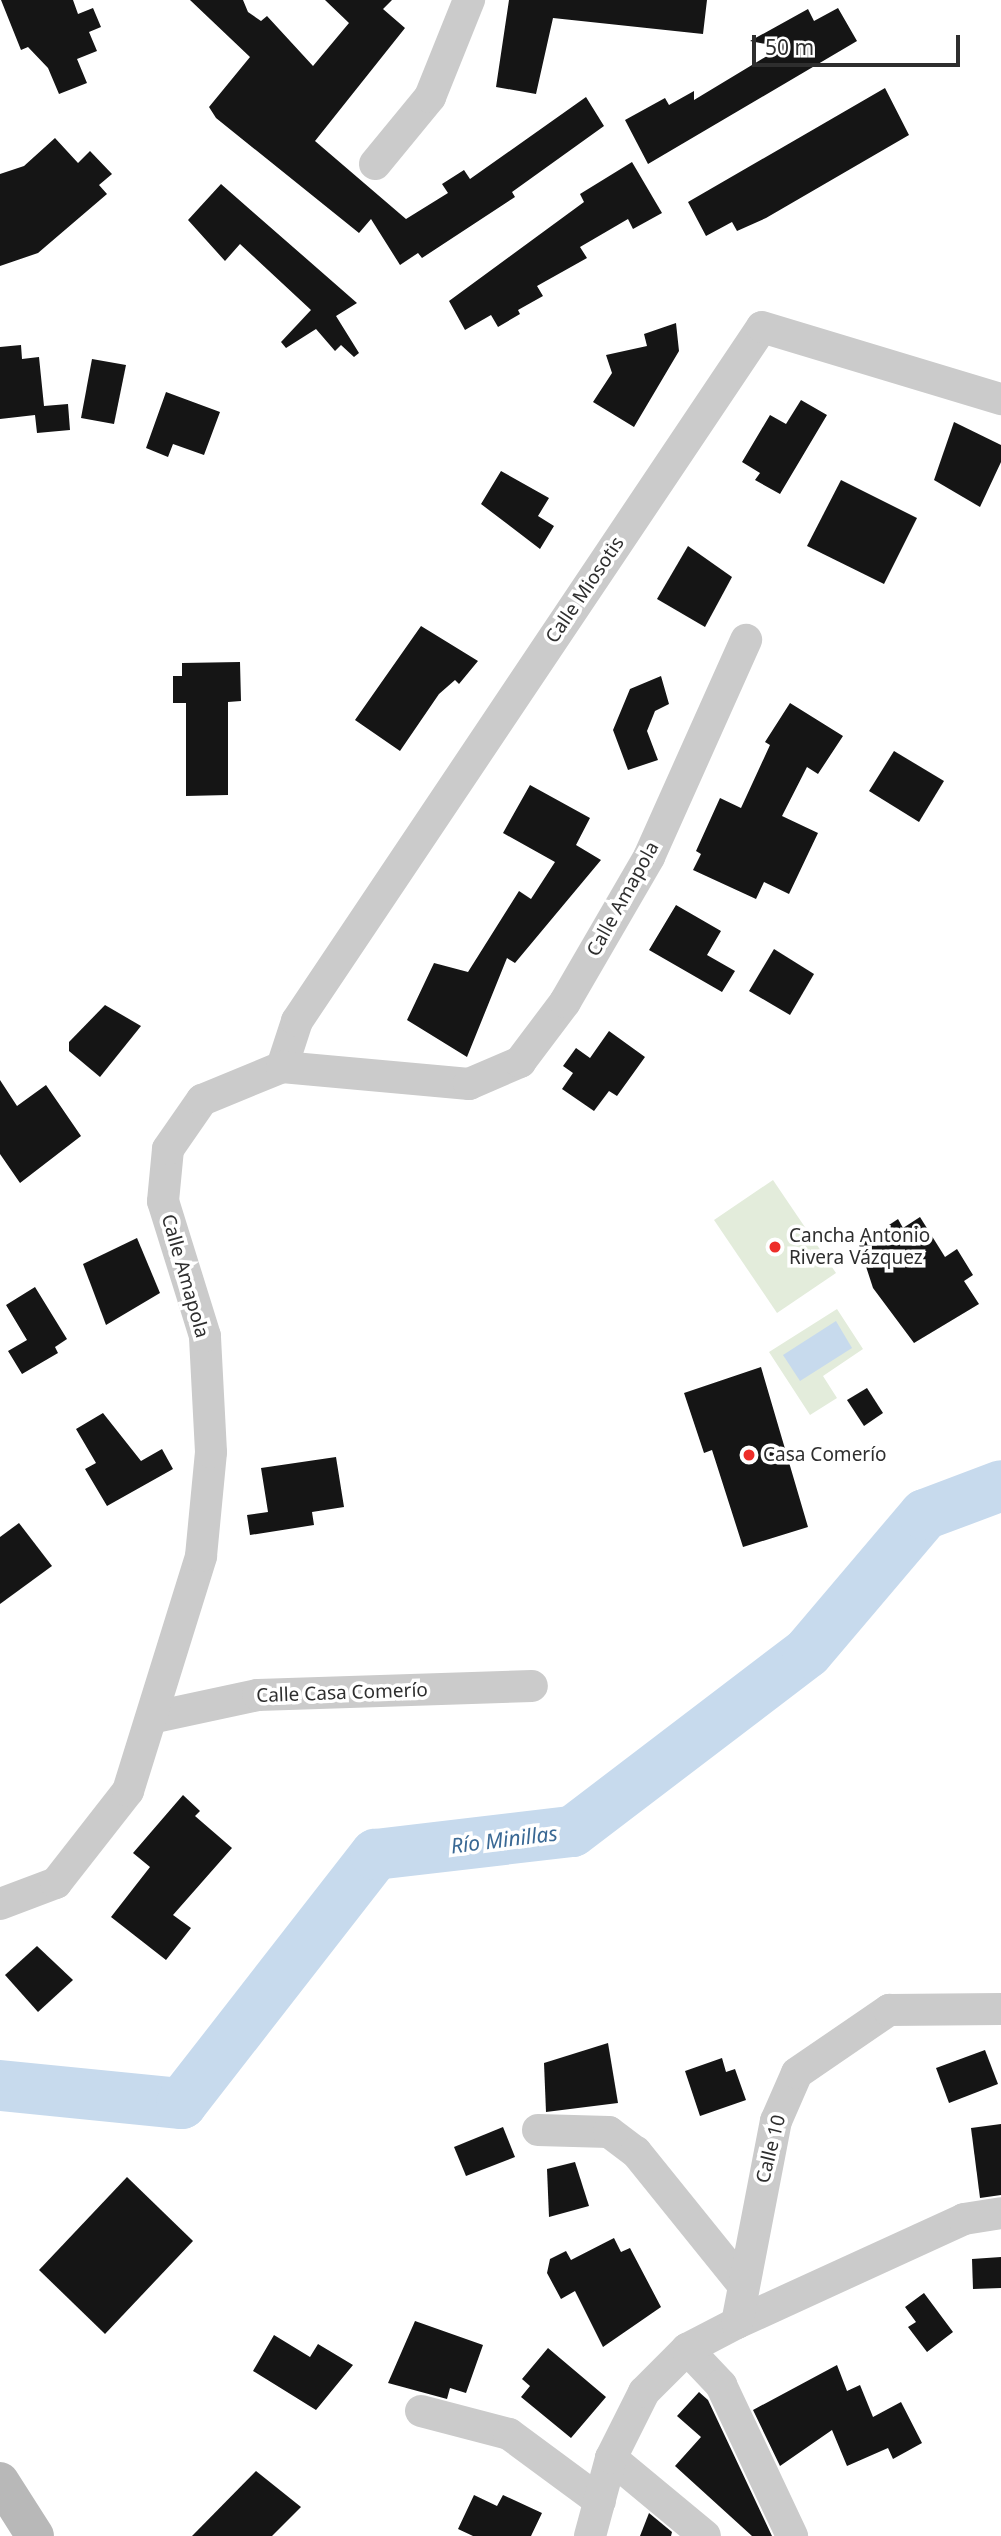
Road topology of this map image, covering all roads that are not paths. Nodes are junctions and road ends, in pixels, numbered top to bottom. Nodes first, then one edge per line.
1 (469, 0) edge
2 (374, 164) dead end
3 (1001, 399) edge
4 (746, 640) dead end
5 (282, 1067) junction
6 (532, 1685) dead end
7 (155, 1717) junction
8 (0, 1904) edge
9 (1001, 2009) edge
10 (538, 2130) dead end
11 (1001, 2213) edge
12 (741, 2282) junction
13 (737, 2323) junction
14 (687, 2349) junction
15 (421, 2411) dead end
16 (611, 2458) junction
17 (0, 2481) edge
18 (600, 2501) junction
19 (35, 2536) edge
20 (590, 2536) edge
21 (705, 2536) edge
22 (792, 2536) edge

1 - 2 street
3 - 5 street, Calle Miosotis
4 - 5 street, Calle Amapola
5 - 7 street, Calle Amapola
6 - 7 street, Calle Casa Comerío
7 - 8 street, Calle Amapola
9 - 12 street, Calle 10
10 - 12 street
11 - 13 street
12 - 13 street, Calle 10
13 - 14 street
14 - 16 street
14 - 22 street
15 - 18 street
16 - 18 street
16 - 21 street
17 - 19 street
18 - 20 street

